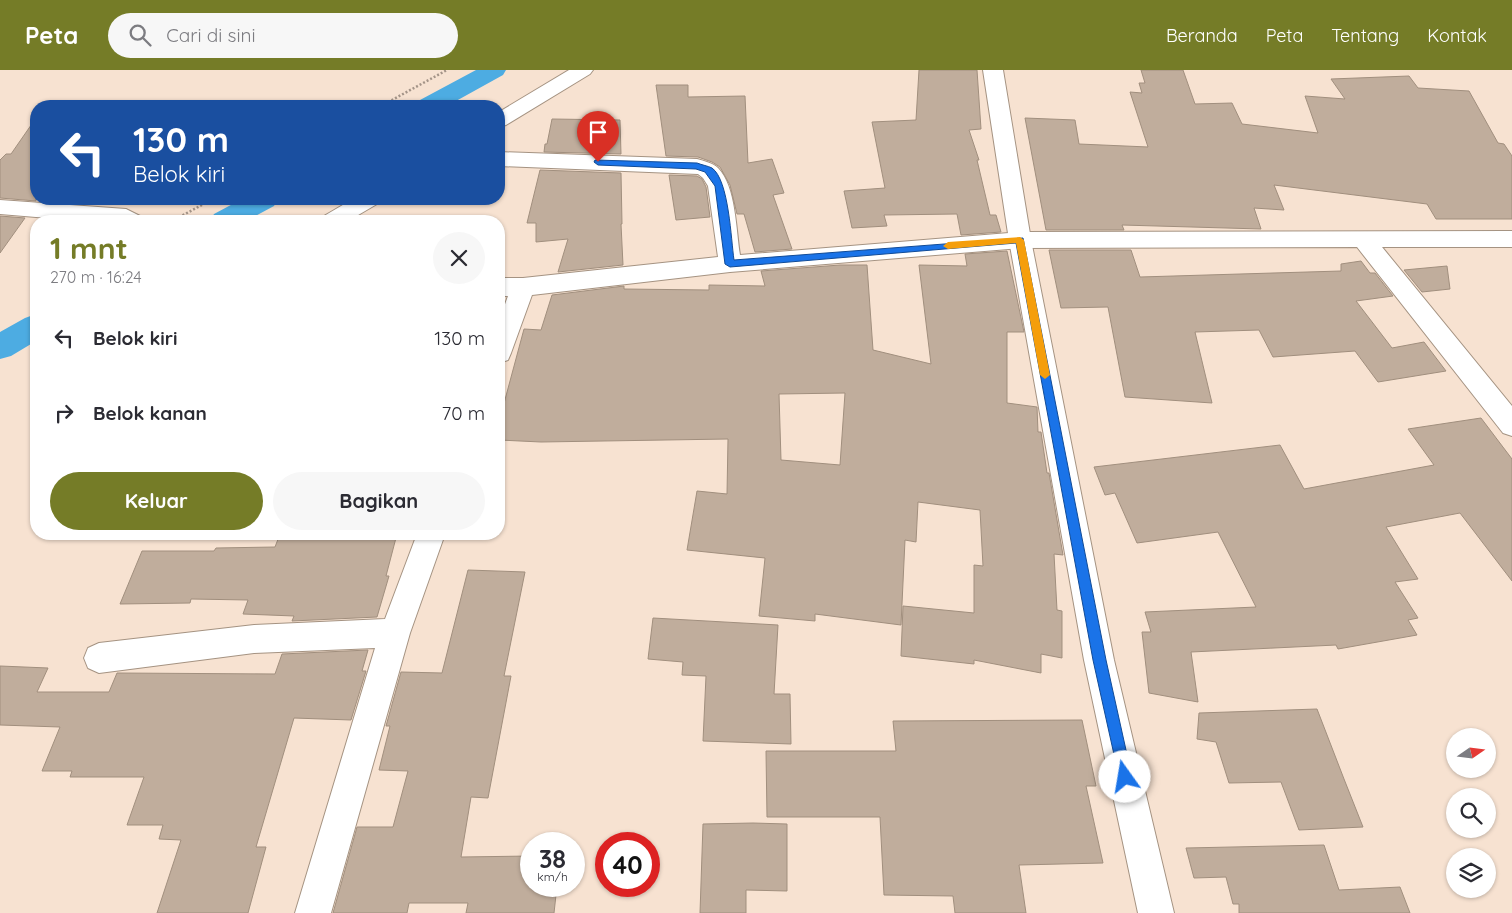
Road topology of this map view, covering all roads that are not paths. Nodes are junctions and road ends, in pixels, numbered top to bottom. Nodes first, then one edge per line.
1 (583, 70) edge
2 (993, 70) edge
3 (505, 117) edge
4 (505, 159) edge
5 (359, 205) edge
6 (0, 207) edge
7 (101, 215) edge
8 (342, 215) edge
9 (1020, 240) junction
10 (1512, 240) edge
11 (1364, 241) junction
12 (730, 264) junction
13 (505, 287) edge
14 (524, 287) junction
15 (505, 337) edge
16 (1512, 424) edge
17 (429, 540) edge
18 (394, 632) junction
19 (99, 658) dead end
20 (313, 913) edge
21 (1156, 913) edge

1 - 3 street
2 - 9 street
4 - 12 street
5 - 8 street
6 - 7 street
9 - 11 street
9 - 12 street
9 - 21 street
10 - 11 street
11 - 16 street
12 - 14 street
13 - 14 street
14 - 15 street
17 - 18 street
18 - 19 street
18 - 20 street

